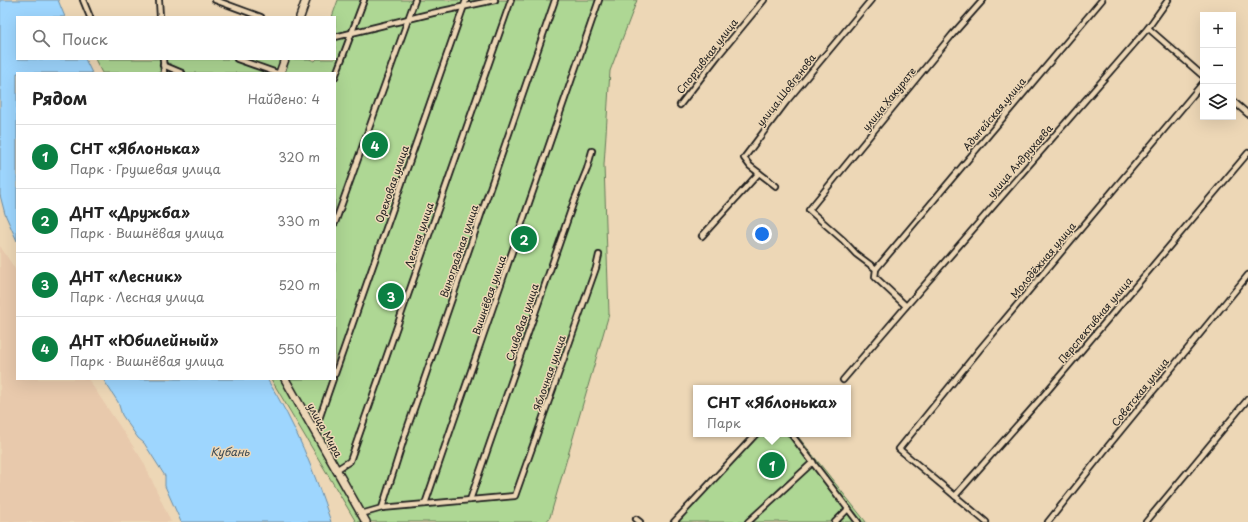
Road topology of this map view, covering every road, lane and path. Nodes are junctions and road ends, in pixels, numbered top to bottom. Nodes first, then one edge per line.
1 (83, 0) edge
2 (159, 0) edge
3 (215, 0) edge
4 (306, 0) edge
5 (364, 0) edge
6 (415, 0) edge
7 (466, 0) edge
8 (495, 0) edge
9 (511, 0) edge
10 (555, 0) edge
11 (599, 0) edge
12 (764, 0) edge
13 (872, 0) edge
14 (983, 0) edge
15 (1102, 0) edge
16 (1168, 0) edge
17 (463, 7) junction
18 (90, 16) edge
19 (160, 16) edge
20 (258, 16) edge
21 (300, 16) edge
22 (408, 20) junction
23 (1148, 28) junction
24 (352, 33) junction
25 (336, 37) edge
26 (163, 60) edge
27 (240, 60) edge
28 (285, 60) edge
29 (163, 65) junction
30 (164, 72) edge
31 (180, 72) edge
32 (274, 72) edge
33 (280, 72) edge
34 (1200, 73) edge
35 (336, 74) edge
36 (1202, 84) edge
37 (1236, 104) edge
38 (680, 105) dead end
39 (1248, 114) edge
40 (592, 151) dead end
41 (1248, 153) edge
42 (759, 173) junction
43 (776, 186) dead end
44 (336, 220) edge
45 (702, 236) dead end
46 (598, 255) dead end
47 (876, 269) junction
48 (1248, 275) edge
49 (906, 306) junction
50 (336, 371) edge
51 (286, 380) edge
52 (333, 380) edge
53 (844, 380) dead end
54 (1248, 399) edge
55 (314, 430) junction
56 (753, 437) edge
57 (793, 437) edge
58 (812, 462) junction
59 (336, 470) junction
60 (955, 496) junction
61 (470, 500) junction
62 (425, 504) junction
63 (382, 508) junction
64 (848, 509) junction
65 (361, 514) junction
66 (366, 522) edge
67 (674, 522) edge
68 (748, 522) edge
69 (835, 522) edge
70 (858, 522) edge
71 (986, 522) edge
72 (1048, 522) edge
73 (1146, 522) edge

1 - 18 street
2 - 19 street
3 - 20 street
4 - 21 street
5 - 24 street
6 - 22 street
7 - 17 street, Ореховая улица
8 - 17 street
9 - 59 street, Лесная улица
10 - 63 street, Виноградная улица
11 - 62 street, Вишнёвая улица
12 - 38 street, Спортивная улица
13 - 42 street, улица Шовгенова
14 - 47 street, улица Хакурате
15 - 47 street, Адыгейская улица
16 - 23 street, улица Андрухаева
17 - 22 street
17 - 50 street, Ореховая улица
22 - 24 street
22 - 44 street
23 - 34 street
23 - 49 street, улица Андрухаева
24 - 25 street
24 - 35 street
26 - 29 street
27 - 32 street
28 - 33 street
29 - 30 street
29 - 31 street
36 - 60 street, Молодёжная улица
37 - 39 street
40 - 61 street, Сливовая улица
41 - 60 street, Перспективная улица
42 - 43 street, улица Шовгенова
42 - 45 street
46 - 61 street, Яблочная улица
47 - 49 street
48 - 72 street, Советская улица
49 - 53 street, улица Андрухаева
51 - 55 street, улица Мира
52 - 55 street
54 - 73 street
55 - 59 street, улица Мира
56 - 67 street
57 - 58 street
58 - 64 street
58 - 68 street
59 - 65 street, улица Мира
60 - 71 street
61 - 62 street
62 - 63 street
63 - 65 street
64 - 69 street
64 - 70 street
65 - 66 street, улица Мира

